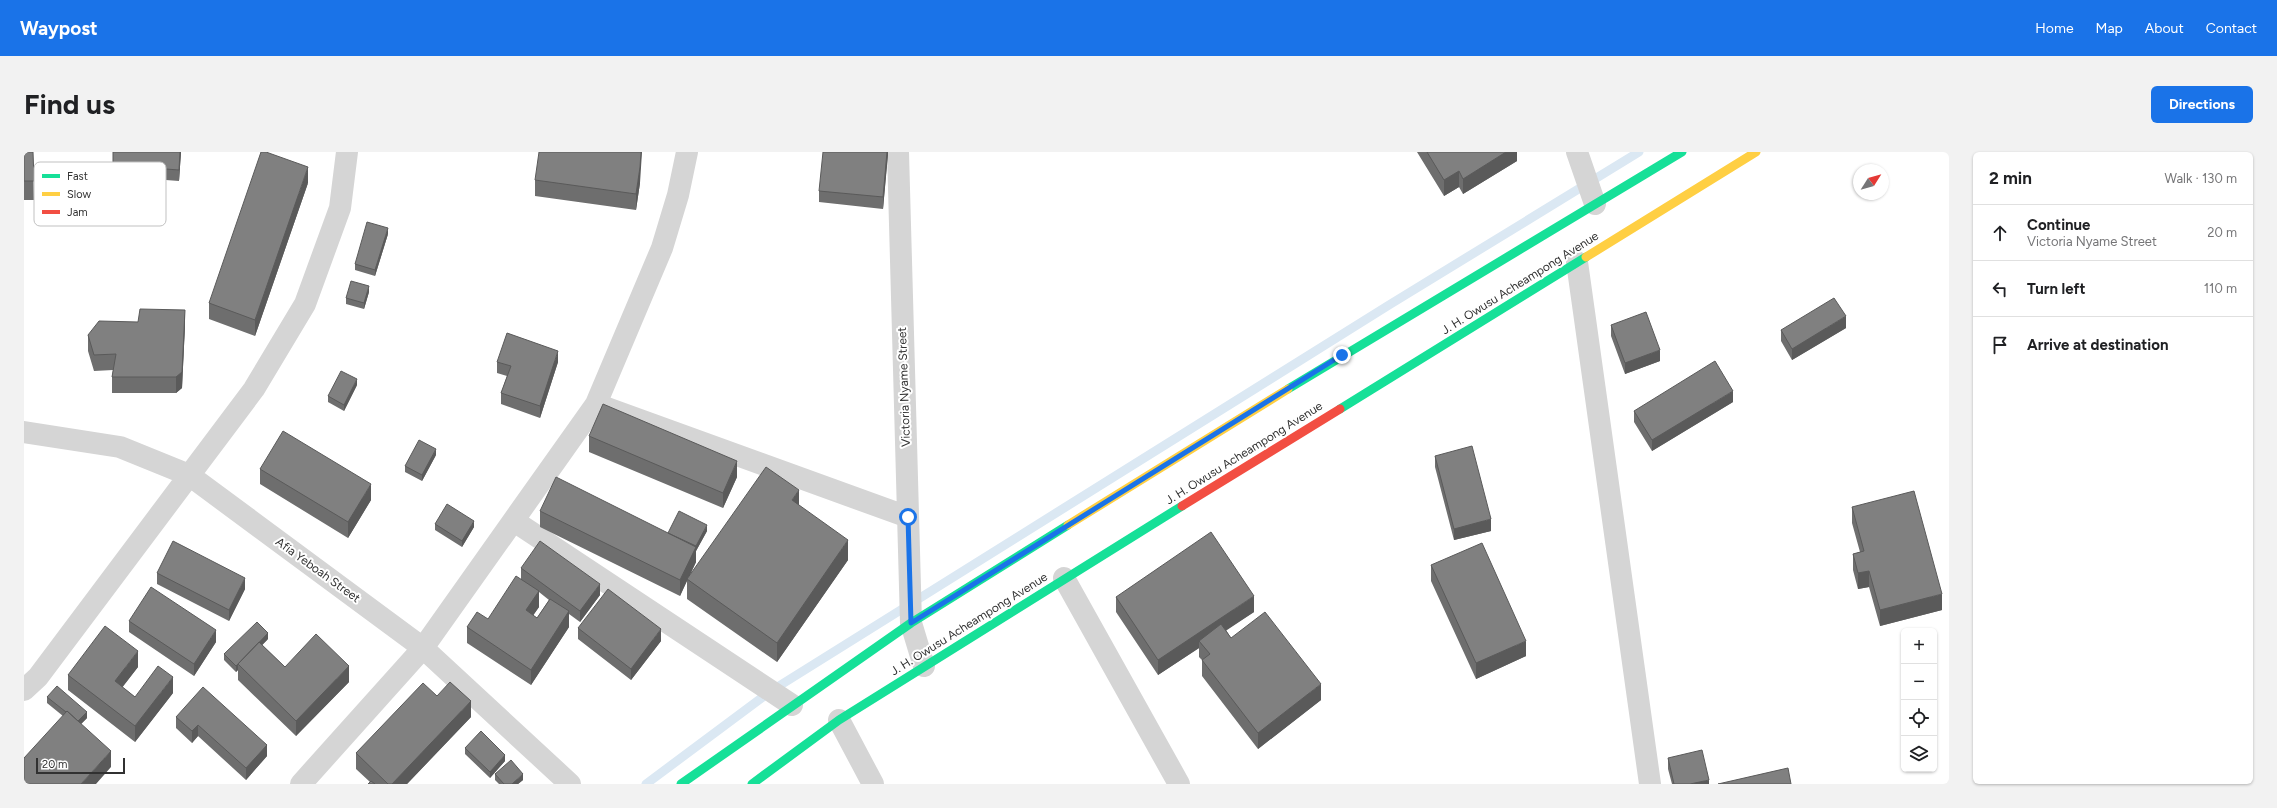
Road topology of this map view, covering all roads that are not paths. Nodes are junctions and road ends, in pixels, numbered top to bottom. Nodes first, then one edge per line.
1 (347, 152) edge
2 (687, 152) edge
3 (898, 152) edge
4 (1577, 152) edge
5 (1682, 152) edge
6 (1756, 152) edge
7 (1595, 204) junction
8 (1577, 262) junction
9 (596, 404) junction
10 (24, 432) edge
11 (189, 475) junction
12 (908, 517) junction
13 (514, 521) junction
14 (1064, 578) junction
15 (911, 623) junction
16 (422, 648) junction
17 (924, 666) junction
18 (24, 690) edge
19 (792, 705) junction
20 (839, 720) junction
21 (301, 784) edge
22 (570, 784) edge
23 (681, 784) edge
24 (752, 784) edge
25 (873, 784) edge
26 (1179, 784) edge
27 (1650, 784) edge

1 - 11 street
2 - 9 street
3 - 12 street, Victoria Nyame Street
4 - 7 street
5 - 7 street
6 - 8 street, J. H. Owusu Acheampong Avenue
7 - 15 street
8 - 14 street, J. H. Owusu Acheampong Avenue
8 - 27 street
9 - 12 street
9 - 13 street
10 - 11 street, Afia Yeboah Street
11 - 16 street, Afia Yeboah Street
11 - 18 street
12 - 15 street, Victoria Nyame Street
13 - 16 street
13 - 19 street
14 - 17 street, J. H. Owusu Acheampong Avenue
14 - 26 street
15 - 17 street, Victoria Nyame Street
15 - 19 street
16 - 21 street
16 - 22 street, Afia Yeboah Street
17 - 20 street, J. H. Owusu Acheampong Avenue
19 - 23 street
20 - 24 street, J. H. Owusu Acheampong Avenue
20 - 25 street

